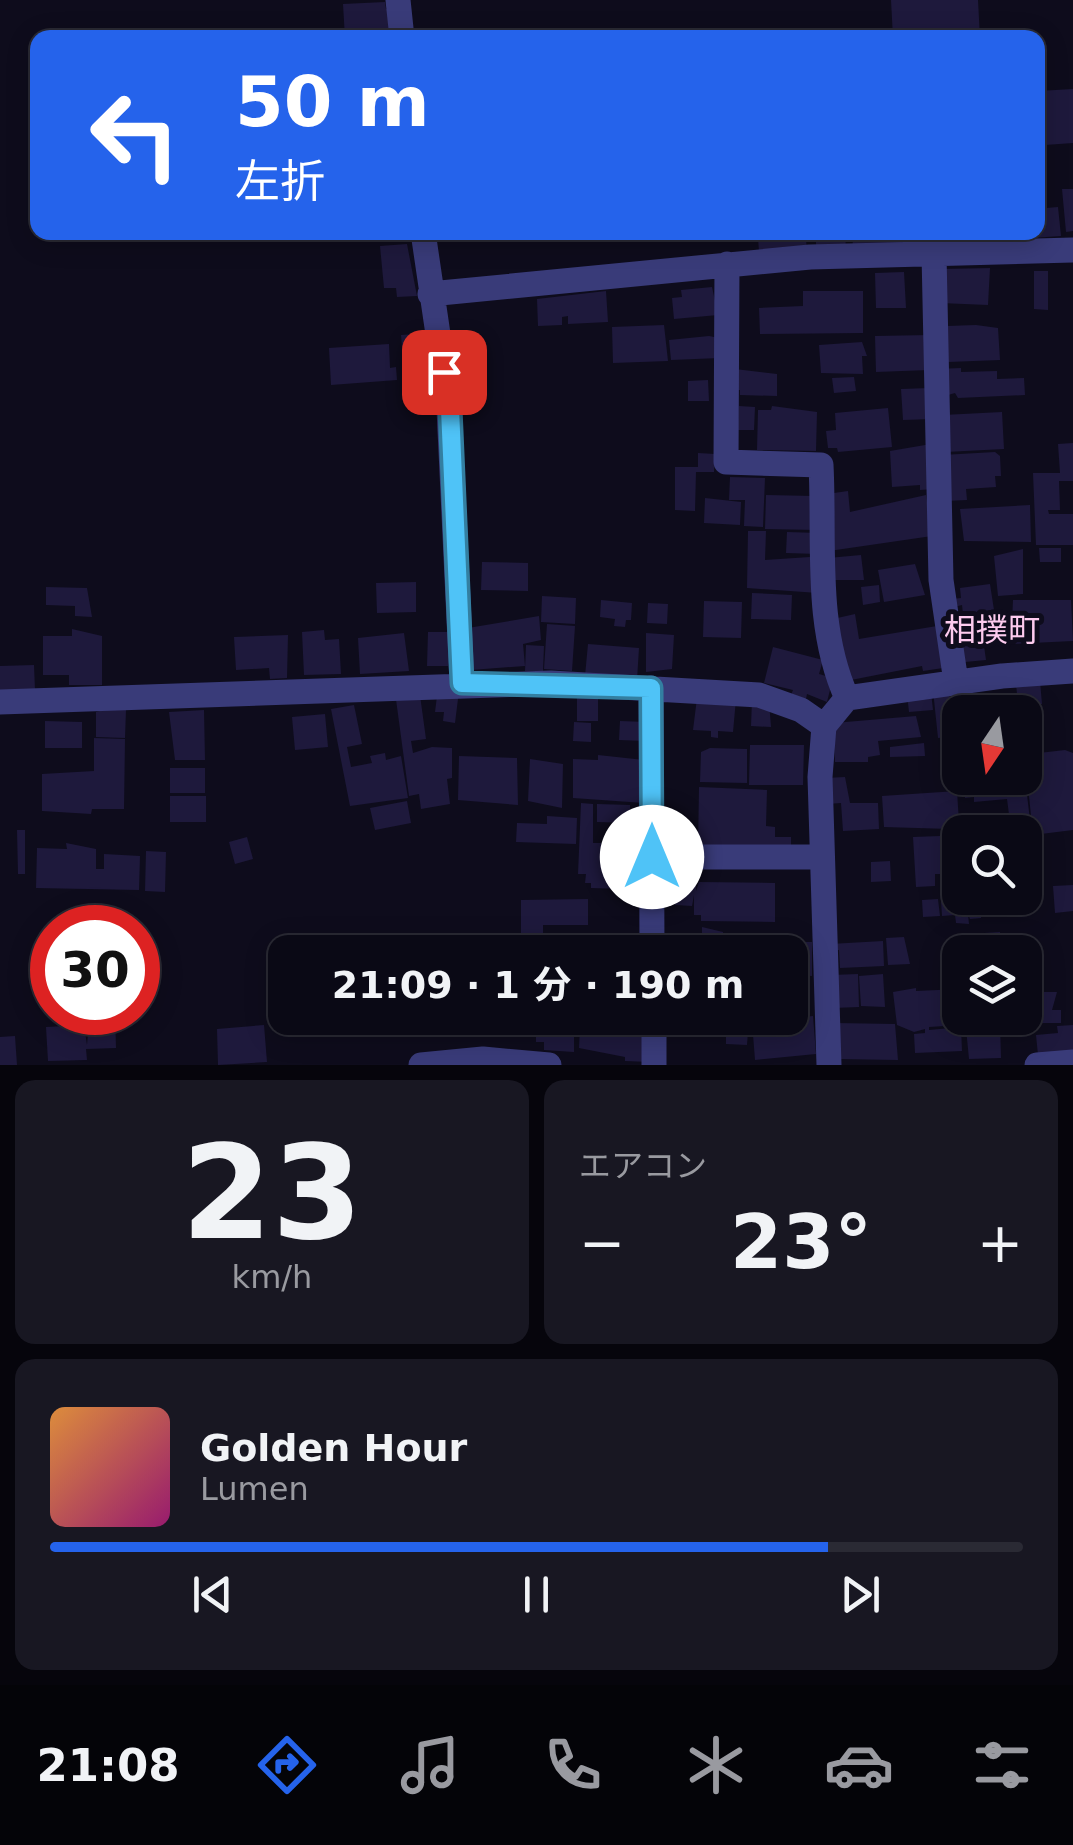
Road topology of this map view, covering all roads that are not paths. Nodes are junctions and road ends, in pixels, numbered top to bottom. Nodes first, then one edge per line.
1 (398, 0) edge
2 (401, 30) edge
3 (423, 240) edge
4 (1073, 250) edge
5 (934, 254) junction
6 (727, 264) junction
7 (430, 294) junction
8 (1073, 671) edge
9 (956, 682) junction
10 (462, 683) junction
11 (651, 688) junction
12 (847, 698) junction
13 (0, 702) edge
14 (824, 726) junction
15 (652, 857) junction
16 (822, 857) junction
17 (652, 935) edge
18 (654, 1035) edge
19 (1073, 1062) edge
20 (421, 1065) edge
21 (549, 1065) edge
22 (654, 1065) edge
23 (829, 1065) edge
24 (1037, 1065) edge

1 - 2 street
3 - 7 street
4 - 5 street
5 - 6 street
5 - 9 street
6 - 7 street
6 - 12 street
7 - 10 street
8 - 9 street
9 - 12 street
10 - 11 street
10 - 13 street
11 - 14 street
11 - 15 street
12 - 14 street
14 - 16 street
15 - 16 street
15 - 17 street
16 - 23 street
18 - 22 street
19 - 24 street
20 - 21 street

